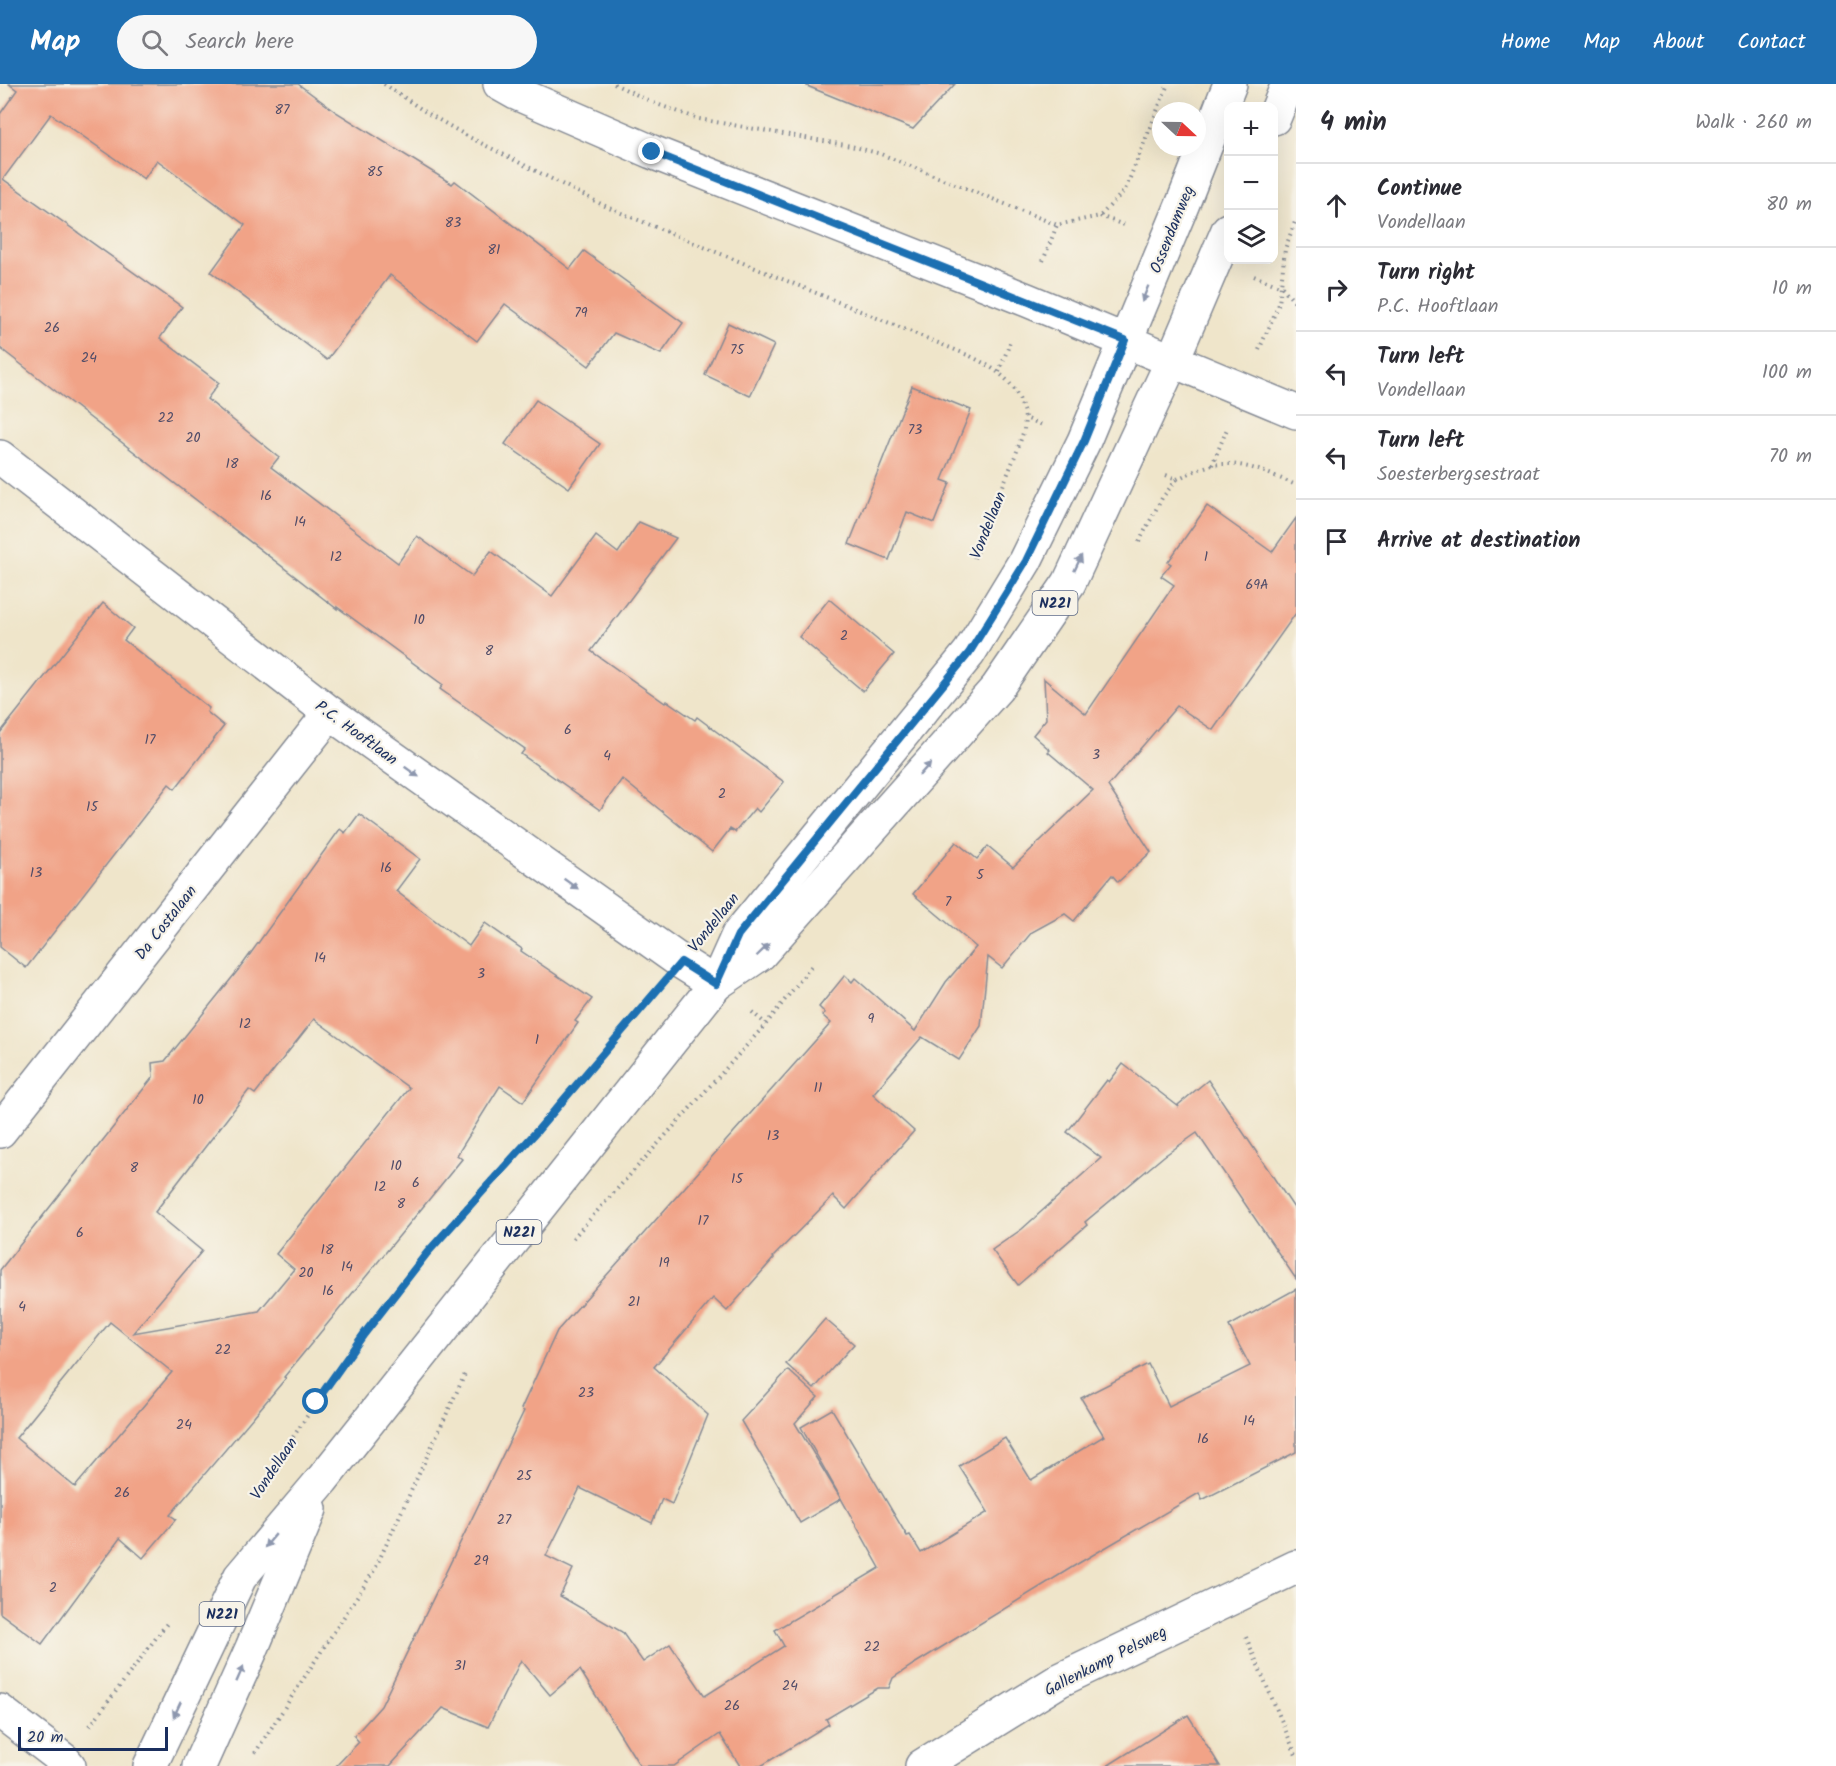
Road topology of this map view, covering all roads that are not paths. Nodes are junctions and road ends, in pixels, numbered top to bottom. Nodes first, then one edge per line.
1 (500, 84) edge
2 (1230, 84) edge
3 (1288, 84) edge
4 (1278, 108) edge
5 (1224, 239) edge
6 (1125, 340) junction
7 (1173, 360) junction
8 (1296, 412) edge
9 (3, 467) edge
10 (330, 713) junction
11 (716, 984) junction
12 (0, 1131) edge
13 (322, 1480) junction
14 (1296, 1568) edge
15 (0, 1711) edge
16 (67, 1763) edge
17 (150, 1766) edge
18 (199, 1766) edge
19 (922, 1766) edge

1 - 6 main road
2 -> 6 main road, Ossendamweg / N221
3 - 4 main road
5 - 7 main road, N221
6 - 7 main road
6 - 11 main road, Vondellaan / N221
7 - 8 main road
11 -> 7 main road, Vondellaan / N221
9 - 10 main road, P.C. Hooftlaan
10 -> 11 main road, P.C. Hooftlaan
10 - 12 main road, Da Costalaan
11 - 13 main road, Vondellaan / N221
13 -> 17 main road, Vondellaan / N221
18 -> 13 main road, Vondellaan / N221
14 - 19 main road, Gallenkamp Pelsweg
15 - 16 main road

